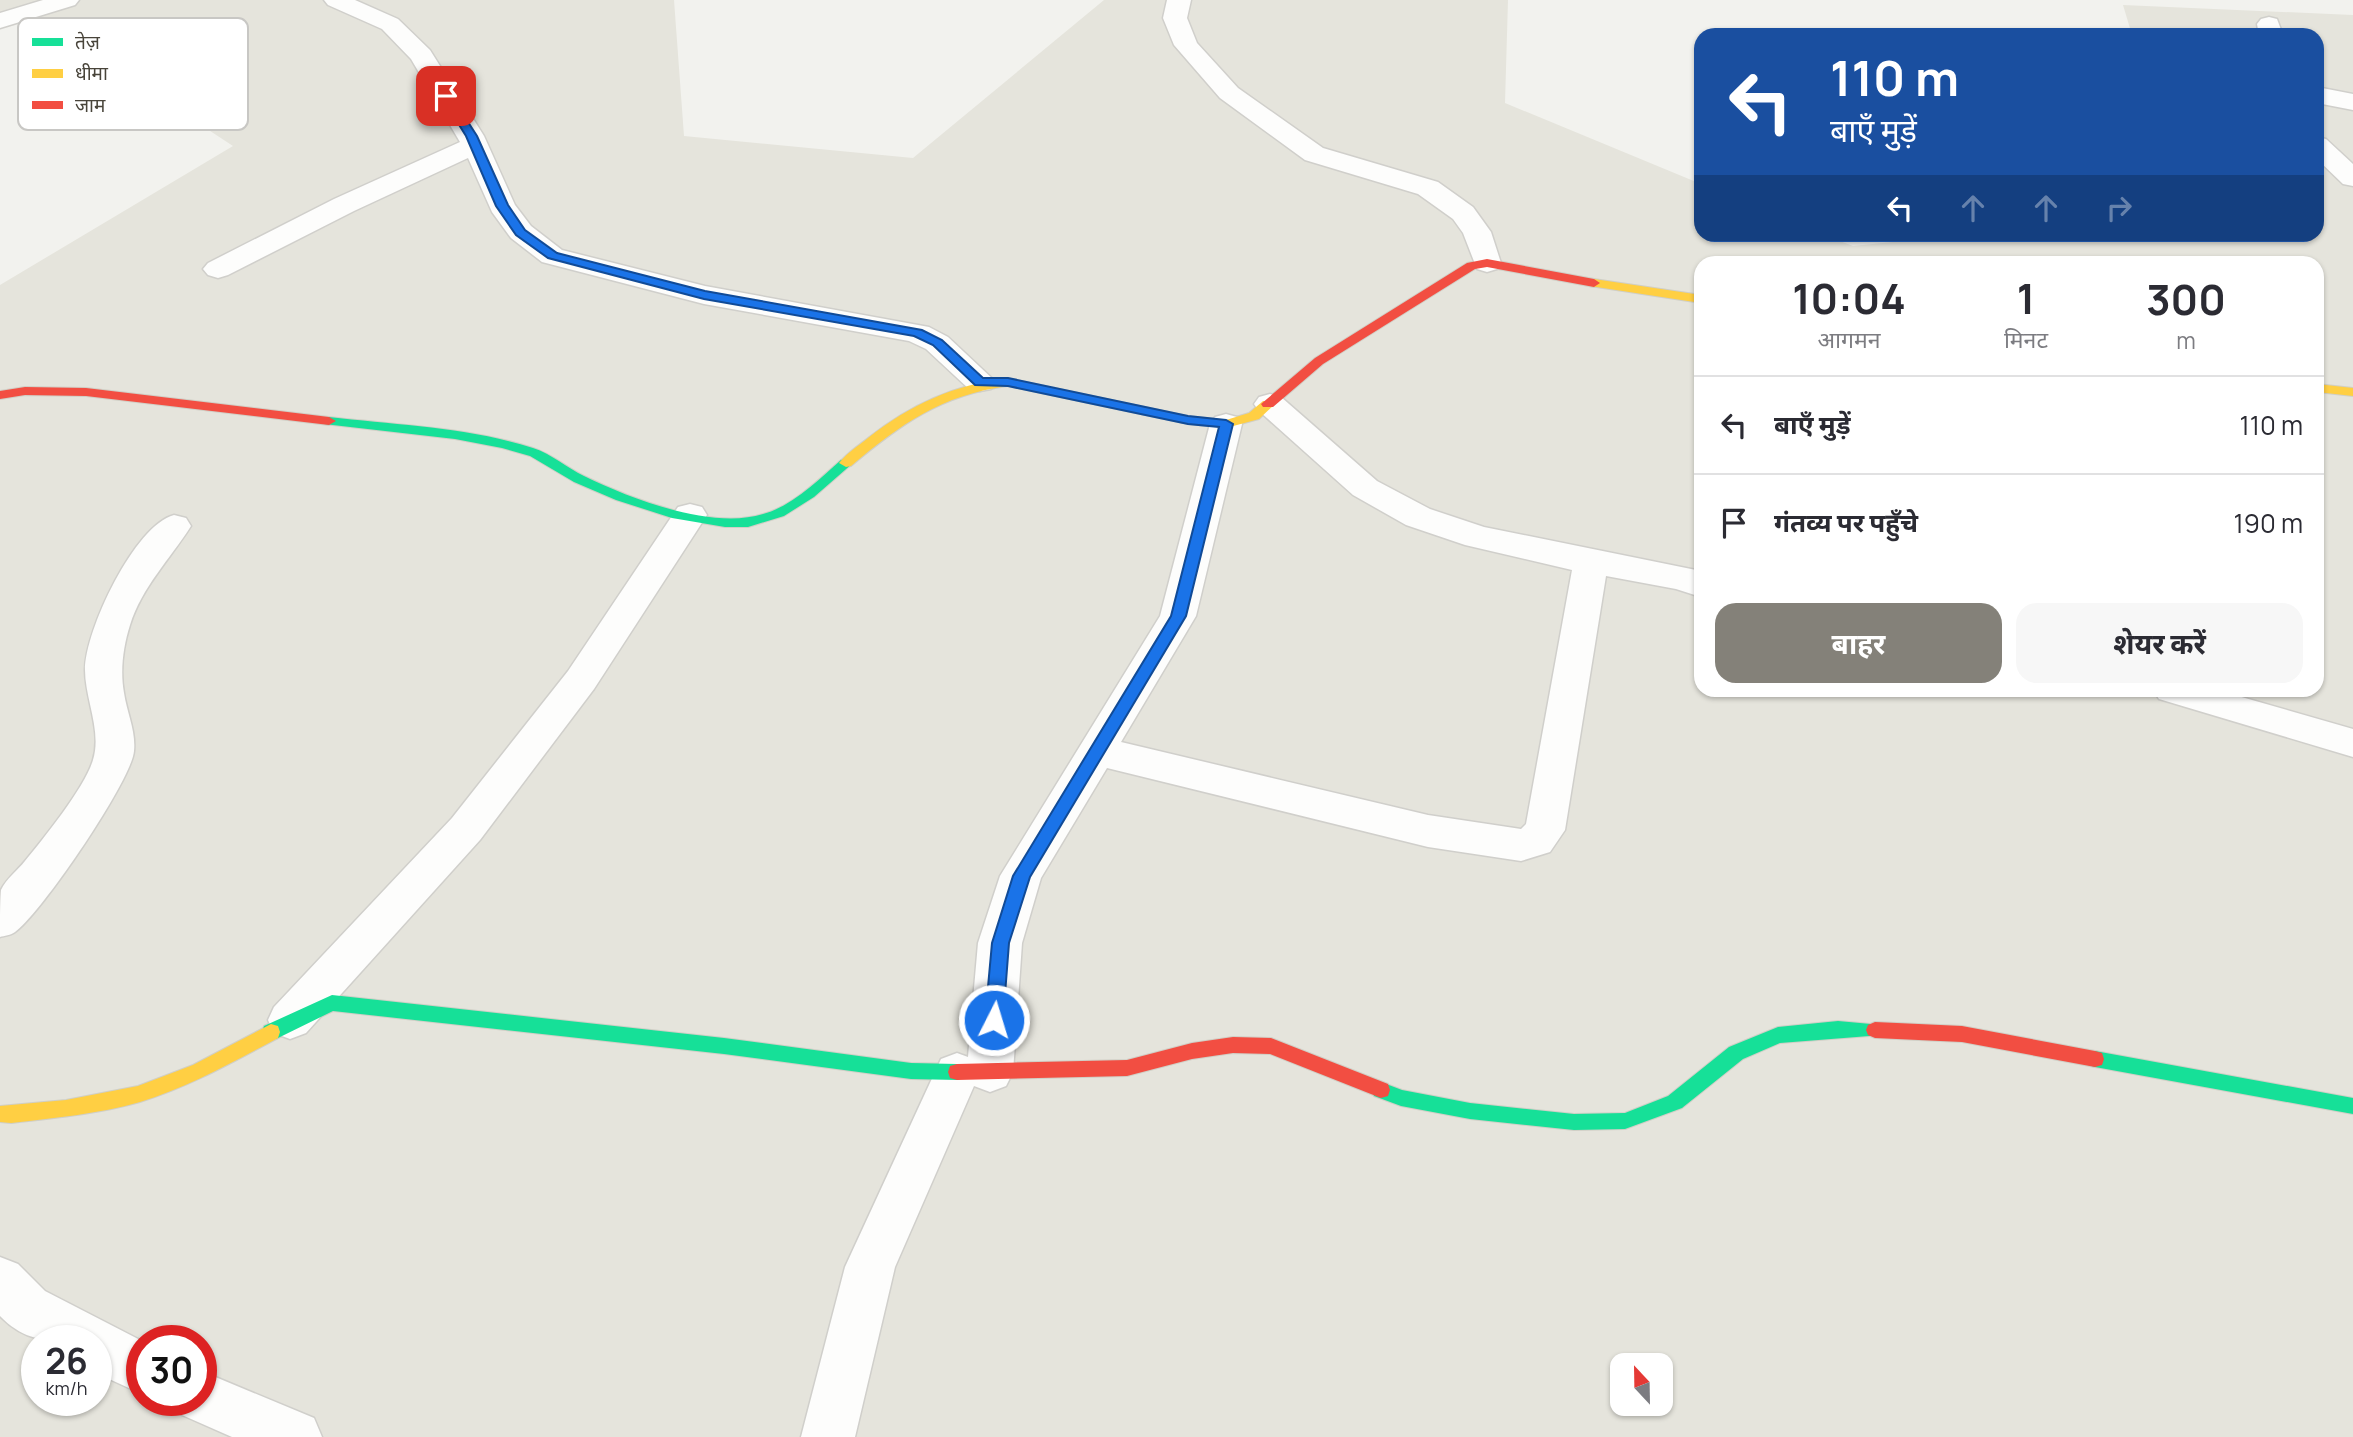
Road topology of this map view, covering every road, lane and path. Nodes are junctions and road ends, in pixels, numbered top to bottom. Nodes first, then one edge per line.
1 (67, 0) edge
2 (336, 0) edge
3 (1179, 0) edge
4 (0, 21) edge
5 (2324, 96) edge
6 (2353, 102) edge
7 (475, 145) junction
8 (2324, 151) edge
9 (2353, 178) edge
10 (1488, 264) junction
11 (218, 269) dead end
12 (1694, 298) edge
13 (980, 382) junction
14 (2324, 389) edge
15 (2353, 392) edge
16 (0, 395) edge
17 (1269, 404) junction
18 (1226, 424) junction
19 (690, 515) junction
20 (174, 526) dead end
21 (1591, 561) junction
22 (1694, 582) edge
23 (2196, 697) edge
24 (2353, 743) edge
25 (1097, 751) junction
26 (0, 920) edge
27 (290, 1020) junction
28 (973, 1072) junction
29 (2353, 1106) edge
30 (4, 1122) edge
31 (0, 1281) edge
32 (59, 1325) edge
33 (217, 1404) edge
34 (295, 1437) edge
35 (828, 1437) edge

1 - 4 street
2 - 7 street
3 - 10 street
5 - 6 street
7 - 11 street
7 - 13 street
8 - 9 street
10 - 12 street
10 - 17 street
13 - 18 street
13 - 19 street
14 - 15 street
16 - 19 street
17 - 18 street
17 - 21 street
18 - 25 street
19 - 27 street
20 - 26 street
21 - 22 street
21 - 25 street
23 - 24 street
25 - 28 street
27 - 28 street
27 - 30 street
28 - 29 street
28 - 35 street
31 - 32 street
33 - 34 street

